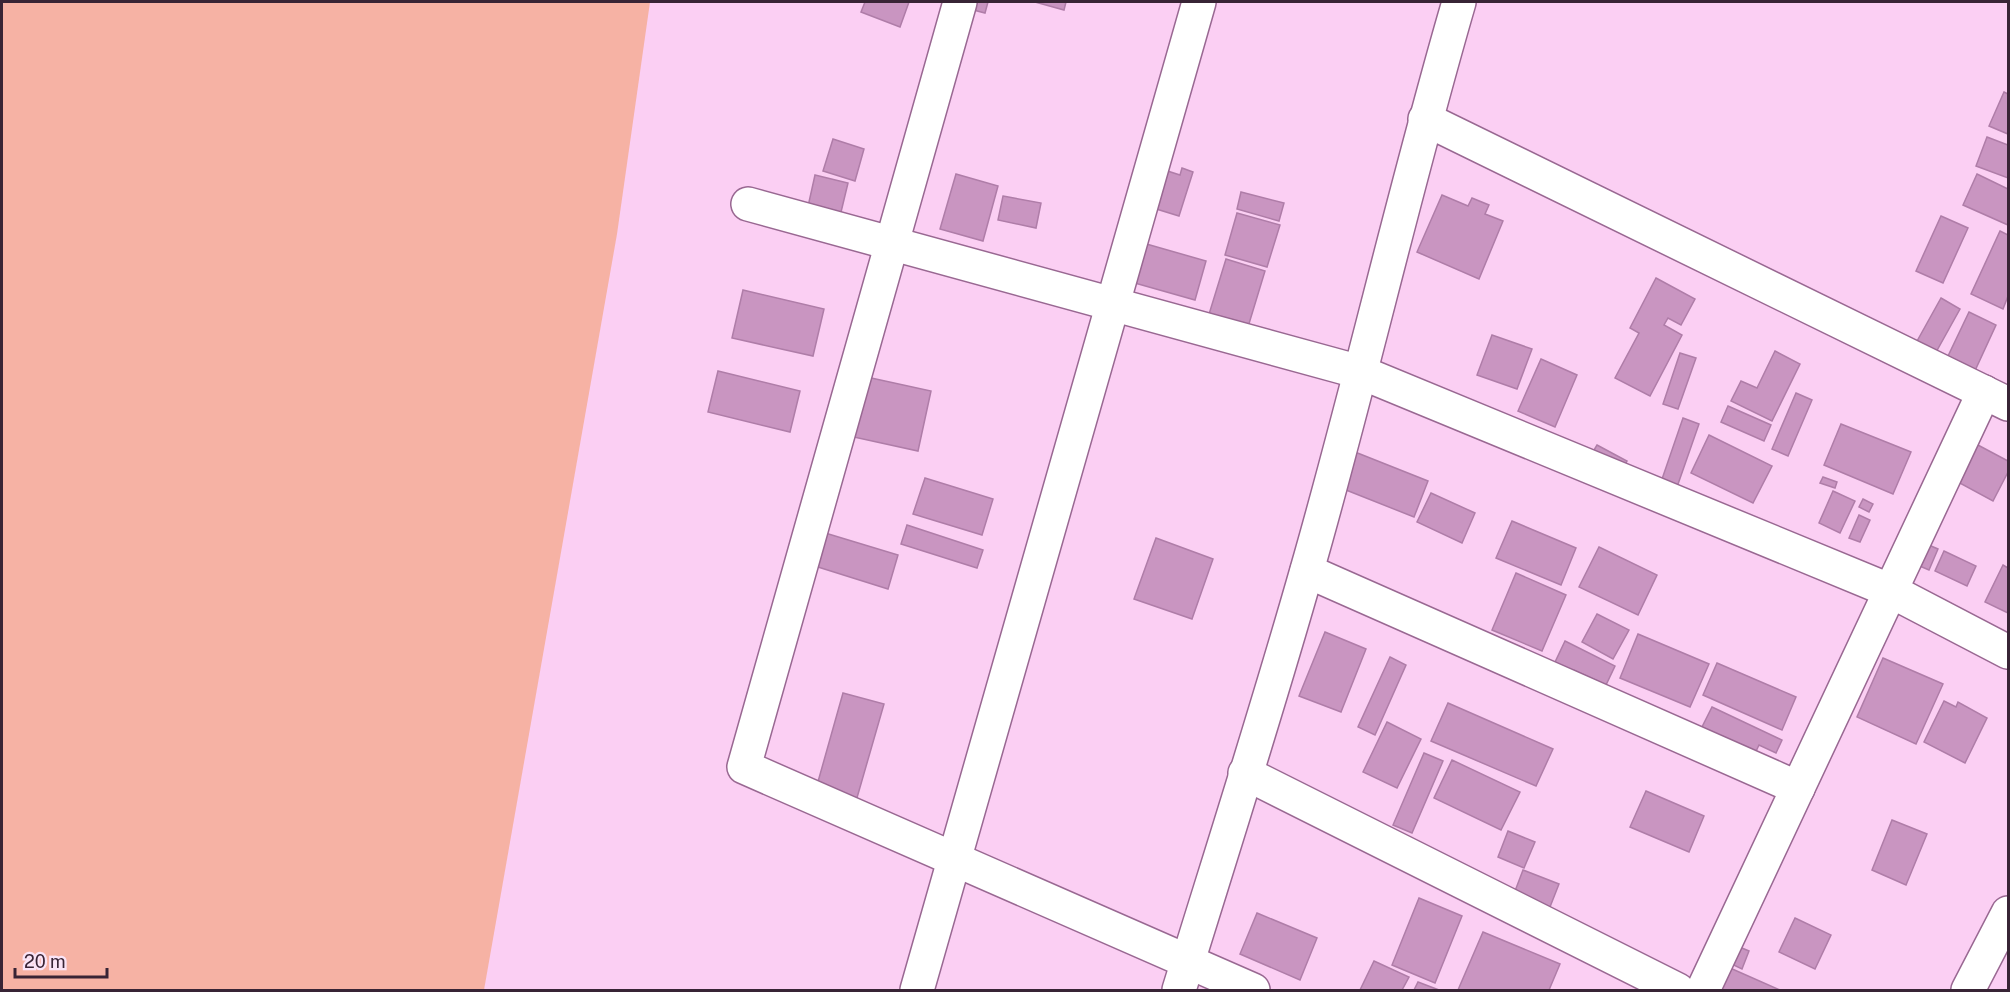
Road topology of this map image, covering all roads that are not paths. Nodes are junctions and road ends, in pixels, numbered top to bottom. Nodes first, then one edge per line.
1 (960, 2) edge
2 (1199, 2) edge
3 (1459, 2) edge
4 (1425, 119) junction
5 (748, 204) dead end
6 (892, 243) junction
7 (1112, 303) junction
8 (1360, 372) junction
9 (1996, 398) edge
10 (1307, 571) junction
11 (1891, 591) junction
12 (2008, 652) edge
13 (1245, 774) junction
14 (1798, 788) junction
15 (955, 860) junction
16 (2008, 913) edge
17 (1184, 976) edge
18 (917, 990) edge
19 (1253, 990) edge
20 (1678, 990) edge
21 (1703, 990) edge
22 (1968, 990) edge

1 - 6 street
2 - 7 street
3 - 4 street
4 - 8 street
4 - 9 street
5 - 6 street
6 - 7 street
6 - 15 street
7 - 8 street
7 - 15 street
8 - 10 street
8 - 11 street
9 - 11 street
10 - 13 street
10 - 14 street
11 - 12 street
11 - 14 street
13 - 17 street
13 - 20 street
14 - 21 street
15 - 17 street
15 - 18 street
16 - 22 street
17 - 19 street

